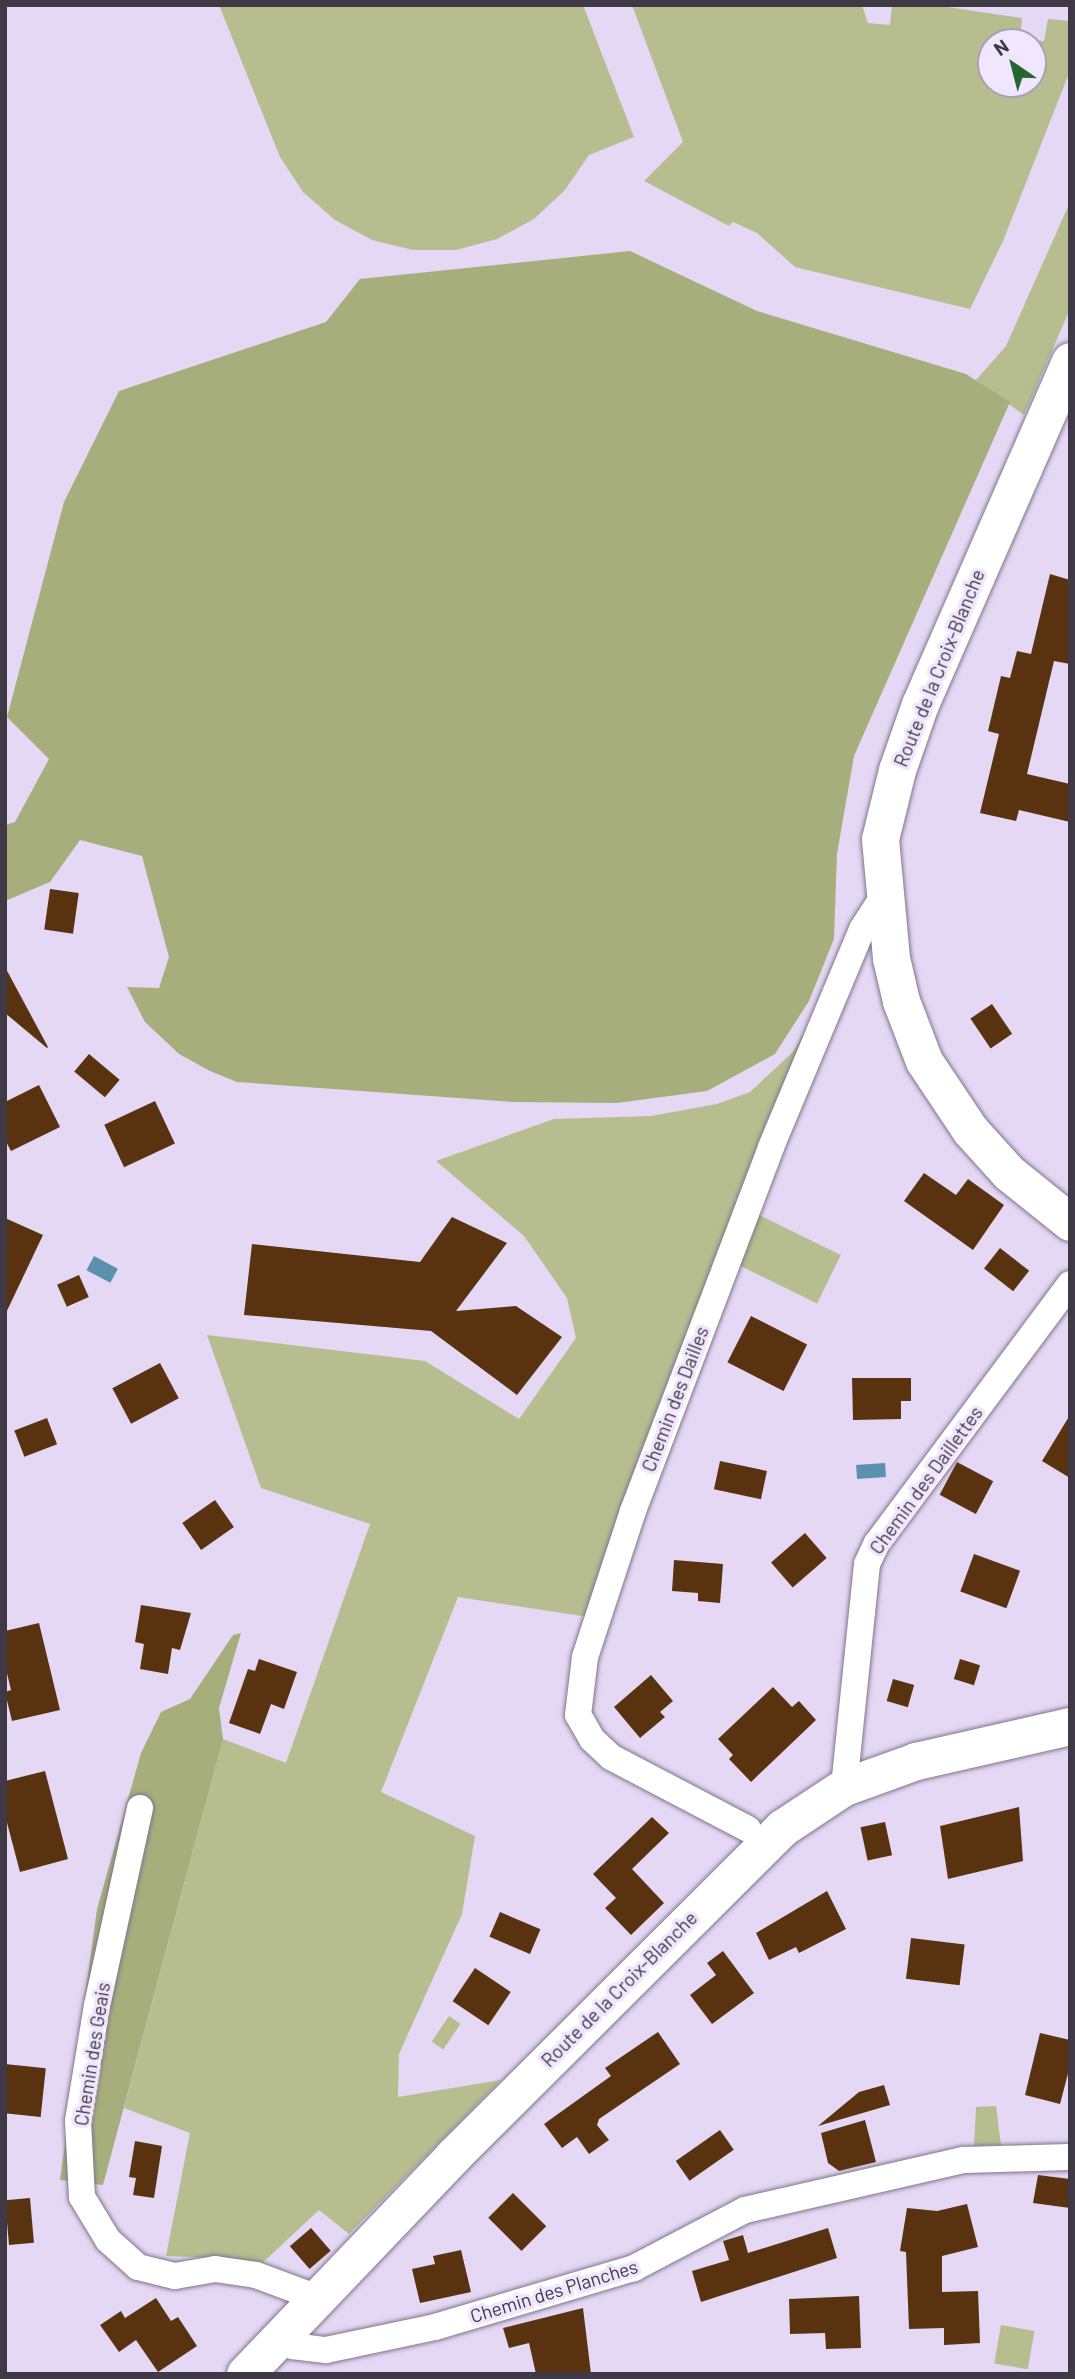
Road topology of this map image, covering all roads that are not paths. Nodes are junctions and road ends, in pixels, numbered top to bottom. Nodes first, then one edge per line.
1 (1070, 361) edge
2 (882, 898) junction
3 (1070, 1222) edge
4 (1070, 1284) edge
5 (1070, 1726) edge
6 (844, 1787) junction
7 (140, 1808) dead end
8 (748, 1829) dead end
9 (1070, 2157) edge
10 (315, 2297) junction
11 (278, 2335) junction
12 (245, 2374) edge

1 - 2 street, Route de la Croix-Blanche
2 - 3 street, Route de la Croix-Blanche
2 - 8 street, Chemin des Dailles
4 - 6 street, Chemin des Daillettes
5 - 6 street, Route de la Croix-Blanche
6 - 10 street, Route de la Croix-Blanche
7 - 10 street, Chemin des Geais
9 - 11 street, Chemin des Planches
10 - 11 street, Route de la Croix-Blanche
11 - 12 street, Route de la Croix-Blanche

